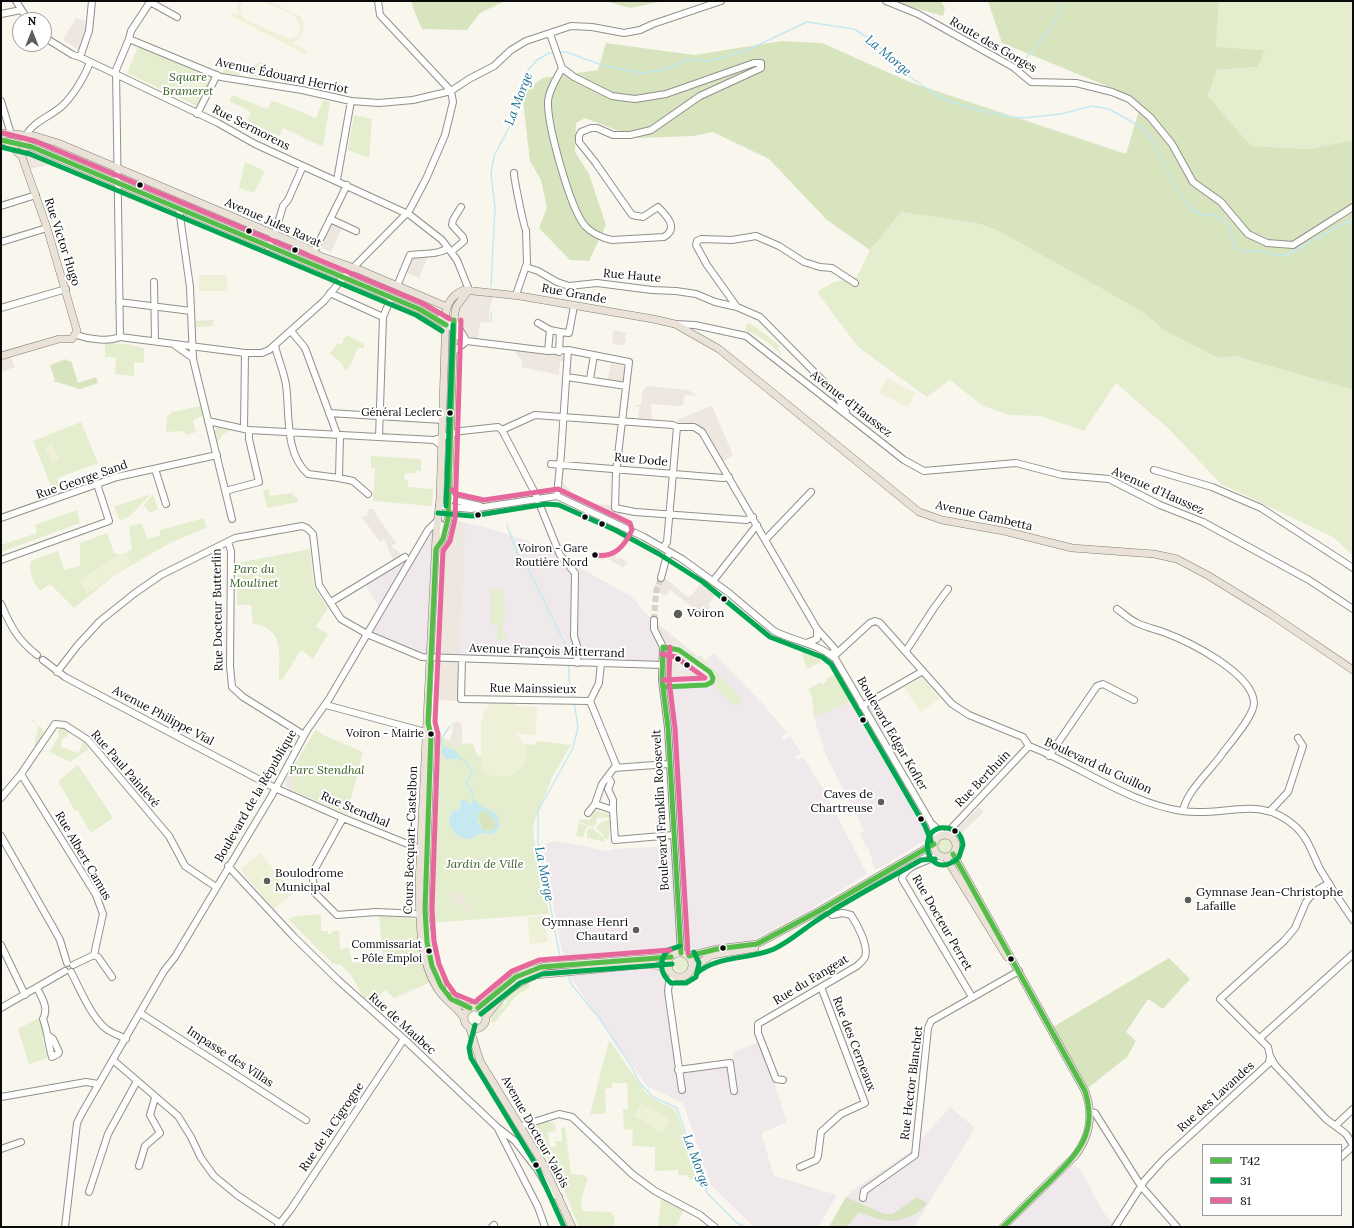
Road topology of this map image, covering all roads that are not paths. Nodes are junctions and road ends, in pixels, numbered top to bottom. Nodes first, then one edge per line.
1 (16, 1) edge
2 (92, 1) edge
3 (378, 1) edge
4 (721, 1) edge
5 (886, 1) edge
6 (21, 10) joint
7 (1, 14) edge
8 (177, 17) dead end
9 (550, 34) junction
10 (129, 39) junction
11 (52, 42) edge
12 (80, 57) junction
13 (90, 62) junction
14 (562, 65) junction
15 (117, 75) junction
16 (217, 75) junction
17 (451, 92) junction
18 (1, 100) edge
19 (351, 102) junction
20 (197, 114) junction
21 (1, 133) edge
22 (11, 134) junction
23 (26, 135) junction
24 (4, 141) edge
25 (24, 145) junction
26 (22, 157) junction
27 (303, 166) junction
28 (118, 169) junction
29 (514, 173) dead end
30 (337, 180) junction
31 (118, 182) junction
32 (347, 185) junction
33 (36, 195) junction
34 (181, 195) junction
35 (1, 206) edge
36 (461, 207) dead end
37 (176, 208) junction
38 (1353, 208) edge
39 (408, 214) junction
40 (330, 219) junction
41 (47, 228) junction
42 (356, 231) dead end
43 (274, 234) junction
44 (1, 242) edge
45 (268, 246) junction
46 (449, 250) junction
47 (314, 252) junction
48 (342, 265) junction
49 (353, 268) junction
50 (526, 268) junction
51 (333, 274) junction
52 (343, 278) junction
53 (154, 282) dead end
54 (855, 283) dead end
55 (397, 286) junction
56 (66, 289) junction
57 (469, 290) junction
58 (330, 293) junction
59 (516, 295) junction
60 (392, 298) junction
61 (119, 302) junction
62 (574, 306) junction
63 (155, 307) junction
64 (456, 307) junction
65 (737, 307) junction
66 (1, 308) edge
67 (419, 309) junction
68 (191, 311) junction
69 (446, 315) junction
70 (383, 317) junction
71 (654, 319) joint
72 (454, 320) junction
73 (538, 323) dead end
74 (675, 324) junction
75 (454, 330) junction
76 (550, 330) junction
77 (291, 331) junction
78 (560, 332) junction
79 (76, 335) junction
80 (120, 337) junction
81 (155, 341) junction
82 (467, 341) junction
83 (169, 343) junction
84 (191, 346) junction
85 (275, 346) junction
86 (568, 350) junction
87 (548, 351) junction
88 (453, 352) junction
89 (559, 352) junction
90 (245, 353) junction
91 (1, 355) edge
92 (595, 357) junction
93 (193, 359) junction
94 (567, 377) junction
95 (591, 379) junction
96 (624, 384) junction
97 (444, 397) junction
98 (329, 413) junction
99 (846, 414) junction
100 (380, 416) junction
101 (564, 416) junction
102 (442, 420) junction
103 (208, 421) junction
104 (621, 421) junction
105 (677, 427) junction
106 (247, 430) junction
107 (502, 430) junction
108 (290, 432) junction
109 (452, 433) junction
110 (340, 436) junction
111 (379, 437) junction
112 (442, 437) junction
113 (434, 440) junction
114 (441, 446) junction
115 (217, 455) junction
116 (551, 464) dead end
117 (560, 465) junction
118 (155, 469) junction
119 (617, 469) junction
120 (1154, 470) dead end
121 (673, 474) junction
122 (729, 477) junction
123 (338, 478) junction
124 (97, 484) junction
125 (225, 491) junction
126 (811, 492) dead end
127 (368, 494) dead end
128 (448, 495) junction
129 (557, 496) junction
130 (537, 499) junction
131 (166, 504) dead end
132 (439, 506) junction
133 (448, 507) junction
134 (484, 507) junction
135 (670, 515) junction
136 (753, 517) junction
137 (1, 518) edge
138 (232, 519) dead end
139 (437, 521) junction
140 (757, 525) junction
141 (443, 539) junction
142 (766, 540) junction
143 (228, 542) junction
144 (663, 548) junction
145 (436, 549) junction
146 (670, 552) junction
147 (405, 557) dead end
148 (1, 560) edge
149 (1353, 568) edge
150 (661, 578) tunnel mouth
151 (712, 581) junction
152 (948, 590) dead end
153 (331, 602) junction
154 (1, 604) edge
155 (1117, 609) dead end
156 (1353, 609) edge
157 (654, 620) tunnel mouth
158 (818, 629) junction
159 (367, 634) junction
160 (828, 642) junction
161 (806, 643) junction
162 (847, 644) junction
163 (906, 651) junction
164 (37, 655) dead end
165 (833, 656) junction
166 (431, 659) junction
167 (462, 659) junction
168 (43, 660) dead end
169 (574, 663) junction
170 (601, 664) junction
171 (662, 665) junction
172 (1353, 670) edge
173 (923, 671) junction
174 (57, 672) junction
175 (1134, 700) dead end
176 (590, 701) junction
177 (326, 705) junction
178 (862, 706) junction
179 (428, 733) junction
180 (304, 735) junction
181 (1298, 738) dead end
182 (1029, 746) junction
183 (1049, 756) junction
184 (668, 764) junction
185 (617, 767) junction
186 (21, 774) junction
187 (608, 778) junction
188 (275, 788) junction
189 (1, 798) edge
190 (595, 804) junction
191 (613, 810) junction
192 (1270, 811) junction
193 (1183, 812) junction
194 (588, 813) dead end
195 (342, 818) junction
196 (931, 823) junction
197 (947, 835) junction
198 (1, 836) edge
199 (673, 836) junction
200 (935, 841) junction
201 (424, 851) junction
202 (919, 853) junction
203 (937, 854) junction
204 (950, 856) junction
205 (228, 866) junction
206 (1329, 883) junction
207 (216, 887) junction
208 (827, 907) junction
209 (422, 915) junction
210 (808, 918) junction
211 (1353, 919) edge
212 (1, 945) edge
213 (681, 953) junction
214 (1353, 954) edge
215 (94, 955) junction
216 (688, 956) junction
217 (671, 957) junction
218 (70, 964) junction
219 (692, 968) junction
220 (669, 969) junction
221 (68, 971) junction
222 (1019, 971) junction
223 (674, 976) junction
224 (112, 977) dead end
225 (821, 987) junction
226 (37, 988) junction
227 (25, 995) junction
228 (972, 997) junction
229 (1, 1008) edge
230 (470, 1008) junction
231 (478, 1008) junction
232 (140, 1013) junction
233 (486, 1017) junction
234 (464, 1018) junction
235 (482, 1027) junction
236 (470, 1028) junction
237 (49, 1036) dead end
238 (126, 1038) junction
239 (1260, 1038) junction
240 (404, 1039) junction
241 (476, 1049) junction
242 (1270, 1056) junction
243 (113, 1060) junction
244 (678, 1070) junction
245 (783, 1080) dead end
246 (137, 1081) junction
247 (98, 1084) junction
248 (682, 1090) dead end
249 (734, 1090) dead end
250 (1, 1097) edge
251 (155, 1098) junction
252 (1353, 1109) edge
253 (1091, 1112) junction
254 (306, 1120) dead end
255 (1336, 1125) junction
256 (521, 1126) junction
257 (497, 1127) junction
258 (21, 1142) dead end
259 (1353, 1146) edge
260 (1, 1149) edge
261 (1342, 1156) edge
262 (139, 1166) dead end
263 (800, 1167) dead end
264 (1141, 1186) junction
265 (89, 1192) dead end
266 (559, 1197) junction
267 (863, 1198) dead end
268 (278, 1225) edge
269 (65, 1227) edge
270 (545, 1227) edge
271 (572, 1227) edge
272 (715, 1227) edge
273 (1003, 1227) edge
274 (1115, 1227) edge
275 (1177, 1227) edge

1 - 6 street
2 - 12 street
3 - 17 street
4 - 9 street
5 - 38 street, Route des Gorges
6 - 7 street
8 - 10 street
9 - 14 street
9 - 17 street
10 - 15 street
10 - 16 street, Avenue Édouard Herriot
11 - 12 street, Rue Sermorens
12 - 13 street, Rue Sermorens
13 - 15 street, Rue Sermorens
13 - 23 street
14 - 14 street
15 - 20 street, Rue Sermorens
15 - 28 street
16 - 19 street, Avenue Édouard Herriot
16 - 20 street
17 - 19 street, Avenue Édouard Herriot
17 - 39 street
18 - 22 street
19 - 30 street
20 - 27 street, Rue Sermorens
21 - 22 main road, Avenue Jules Ravat
22 - 23 main road, Avenue Jules Ravat
23 - 25 main road, Rue Victor Hugo
23 - 28 main road, Avenue Jules Ravat
24 - 25 main road, Avenue Jules Ravat
24 - 26 main road, Rue Victor Hugo
25 - 26 main road, Rue Victor Hugo
25 - 31 main road, Avenue Jules Ravat
26 - 33 main road, Rue Victor Hugo
27 - 30 street, Rue Sermorens
27 - 43 street
28 - 31 street
28 - 34 main road, Avenue Jules Ravat
29 - 50 street
30 - 32 street, Rue Sermorens
31 - 37 main road, Avenue Jules Ravat
31 - 61 street
32 - 39 street, Rue Sermorens
32 - 40 street
33 - 35 street
33 - 41 main road, Rue Victor Hugo
34 - 37 main road
34 - 43 main road, Avenue Jules Ravat
36 - 46 street
37 - 45 main road, Avenue Jules Ravat
37 - 68 street
39 - 46 street, Rue Sermorens
39 - 49 street
40 - 42 street
40 - 47 street
41 - 44 street
41 - 56 main road, Rue Victor Hugo
43 - 45 street
43 - 47 main road, Avenue Jules Ravat
45 - 51 main road, Avenue Jules Ravat
46 - 55 street
46 - 57 street, Rue Sermorens
47 - 48 main road, Avenue Jules Ravat
48 - 49 main road, Avenue Jules Ravat
48 - 51 main road
49 - 52 street
49 - 55 main road, Avenue Jules Ravat
50 - 59 street
50 - 65 street, Rue Haute
51 - 52 main road, Avenue Jules Ravat
52 - 58 street
52 - 60 main road, Avenue Jules Ravat
53 - 63 street
54 - 65 street
55 - 69 main road, Avenue Jules Ravat
56 - 66 street
56 - 79 main road, Rue Victor Hugo
57 - 59 main road, Rue Grande
57 - 64 main road
57 - 69 main road
58 - 70 street
58 - 77 street
59 - 62 main road, Rue Grande
60 - 67 main road, Avenue Jules Ravat
60 - 70 street
61 - 63 street
61 - 80 street
62 - 71 main road, Rue Grande
62 - 78 street
63 - 68 street
63 - 81 street
64 - 69 main road
64 - 72 main road
65 - 99 street, Rue Haute
67 - 69 main road
67 - 69 main road
68 - 84 street
69 - 72 main road
69 - 75 street
69 - 97 main road
70 - 100 street
71 - 74 main road, Avenue Gambetta
72 - 75 main road
72 - 82 street
73 - 76 street
74 - 99 street, Avenue d'Haussez
74 - 172 main road, Avenue Gambetta
75 - 82 street
75 - 88 main road
76 - 78 street
76 - 87 street
77 - 85 street
77 - 98 street
78 - 89 street
79 - 80 street
79 - 91 main road
80 - 81 street
81 - 83 street
82 - 87 street
82 - 88 street
83 - 84 street
83 - 93 street
84 - 90 street
84 - 93 street
85 - 90 street
85 - 108 street
86 - 89 street
86 - 92 street
86 - 94 street
87 - 89 street
88 - 109 main road
90 - 106 street
92 - 95 street
92 - 96 street
93 - 103 street
94 - 95 street
94 - 101 street
95 - 96 street
96 - 104 street
97 - 102 main road, Cours Becquart-Castelbon
97 - 109 main road
98 - 100 street
98 - 110 street
99 - 156 street, Avenue d'Haussez
100 - 102 street
100 - 111 street
101 - 104 street
101 - 107 street
101 - 117 street
102 - 112 main road, Cours Becquart-Castelbon
103 - 106 street
103 - 115 street
104 - 105 street
104 - 119 street
105 - 121 street
105 - 122 street, Boulevard Edgar Kofler
106 - 108 street
106 - 125 street
107 - 109 street
107 - 130 street
108 - 110 street
108 - 123 street
109 - 112 street
109 - 128 main road
110 - 111 street
110 - 123 street
111 - 113 street
112 - 113 street
112 - 114 main road, Cours Becquart-Castelbon
113 - 114 street
114 - 132 main road, Cours Becquart-Castelbon
115 - 118 street, Rue George Sand
115 - 125 street
116 - 117 street, Rue Dode
117 - 119 street, Rue Dode
117 - 129 street
118 - 124 street, Rue George Sand
118 - 131 street
119 - 121 street, Rue Dode
119 - 135 street
120 - 149 street
121 - 122 street, Rue Dode
121 - 135 street
122 - 136 street, Boulevard Edgar Kofler
123 - 127 street
124 - 137 street, Rue George Sand
124 - 148 street
125 - 138 street
126 - 142 street
128 - 133 main road
128 - 134 street
129 - 130 street
129 - 144 street
130 - 134 street
130 - 169 street
132 - 133 street
132 - 139 main road, Cours Becquart-Castelbon
133 - 134 street
133 - 141 main road
135 - 136 street
135 - 144 street
136 - 140 street, Boulevard Edgar Kofler
139 - 141 street, Cours Becquart-Castelbon
139 - 145 main road, Cours Becquart-Castelbon
139 - 159 street, Boulevard de la République
140 - 142 street, Boulevard Edgar Kofler
140 - 151 street
141 - 145 main road
142 - 158 street, Boulevard Edgar Kofler
143 - 153 street, Avenue François Mitterrand
143 - 174 street
143 - 180 street, Rue Docteur Butterlin
144 - 146 street
145 - 166 main road, Cours Becquart-Castelbon
146 - 150 street
146 - 151 street
147 - 153 street
151 - 161 street
152 - 163 street
153 - 159 street, Avenue François Mitterrand
154 - 164 street
155 - 193 street
157 - 171 street, Boulevard Franklin Roosevelt
158 - 160 street, Boulevard Edgar Kofler
158 - 161 street
159 - 166 street, Avenue François Mitterrand
159 - 177 street, Boulevard de la République
160 - 162 street
160 - 165 street, Boulevard Edgar Kofler
161 - 165 street
162 - 163 street, Boulevard du Guillon
162 - 165 street, Boulevard du Guillon
163 - 173 street, Boulevard du Guillon
165 - 178 street, Boulevard Edgar Kofler
166 - 167 street, Avenue François Mitterrand
166 - 179 main road, Cours Becquart-Castelbon
167 - 169 street, Avenue François Mitterrand
167 - 176 street, Rue Mainssieux
168 - 174 street, Avenue Philippe Vial
169 - 170 street, Avenue François Mitterrand
170 - 171 street, Avenue François Mitterrand
170 - 176 street, Rue Mainssieux
171 - 184 street, Boulevard Franklin Roosevelt
173 - 178 street
173 - 182 street, Boulevard du Guillon
174 - 188 street, Avenue Philippe Vial
175 - 183 street
176 - 185 street
177 - 179 street
177 - 180 street, Boulevard de la République
178 - 196 street, Boulevard Edgar Kofler
179 - 201 main road, Cours Becquart-Castelbon
180 - 188 street, Boulevard de la République
181 - 192 street
182 - 183 street, Boulevard du Guillon
182 - 197 street, Rue Berthuin
183 - 193 street, Boulevard du Guillon
184 - 185 street
184 - 199 street, Boulevard Franklin Roosevelt
185 - 187 street
186 - 189 street, Rue Paul Painlevé
186 - 207 street, Rue Paul Painlevé
186 - 215 street, Rue Albert Camus
187 - 190 street
187 - 191 street
188 - 195 street, Rue Stendhal
188 - 205 street, Boulevard de la République
190 - 191 street
190 - 194 street
191 - 199 street
192 - 193 street, Boulevard du Guillon
192 - 206 street
195 - 201 street, Rue Stendhal
195 - 209 street
196 - 197 street, Boulevard Edgar Kofler
196 - 200 street, Boulevard Edgar Kofler
197 - 200 main road
197 - 204 main road
198 - 218 street
199 - 213 street, Boulevard Franklin Roosevelt
200 - 202 main road
200 - 203 main road
201 - 209 main road, Cours Becquart-Castelbon
202 - 203 main road
202 - 208 main road
203 - 204 main road
203 - 228 street, Rue Docteur Perret
204 - 222 main road
205 - 207 street, Boulevard de la République
205 - 240 street, Rue de Maubec
206 - 211 street
206 - 239 street
207 - 232 street, Boulevard de la République
208 - 210 main road
208 - 225 street, Rue du Fangeat
209 - 230 main road, Cours Becquart-Castelbon
209 - 234 main road, Cours Becquart-Castelbon
210 - 216 main road
210 - 219 main road
212 - 227 street
213 - 216 main road
213 - 217 main road
214 - 239 street
215 - 218 street
215 - 224 street
216 - 219 main road
217 - 220 main road
217 - 231 main road
218 - 221 street
218 - 221 street
219 - 223 main road
220 - 223 main road
220 - 233 main road
221 - 226 street
221 - 238 street
222 - 228 street, Rue Hector Blanchet
222 - 253 main road
223 - 244 street
225 - 245 street, Rue du Fangeat
225 - 263 street, Rue des Cerneaux
226 - 227 street
226 - 237 street
227 - 229 street
228 - 267 street, Rue Hector Blanchet
230 - 231 main road
230 - 234 main road
231 - 233 main road
232 - 238 street, Boulevard de la République
232 - 254 street, Impasse des Villas
233 - 235 main road
234 - 236 main road
235 - 236 main road
235 - 241 main road
236 - 241 main road, Avenue Docteur Valois
238 - 243 street, Boulevard de la République
239 - 242 street
240 - 257 street, Rue de Maubec
240 - 268 street, Rue de la Cigrogne
241 - 256 main road, Avenue Docteur Valois
242 - 255 street
242 - 264 street, Rue des Lavandes
243 - 246 street
243 - 247 street, Boulevard de la République
244 - 248 street
244 - 249 street
246 - 251 street
246 - 265 street
247 - 250 street
247 - 269 street, Boulevard de la République
251 - 262 street
251 - 268 street
252 - 255 street
253 - 264 street
253 - 273 main road
255 - 259 street
256 - 266 main road, Avenue Docteur Valois
256 - 272 street
257 - 266 street, Rue de Maubec
257 - 270 street
258 - 260 street
259 - 261 street
264 - 274 street, Rue des Lavandes
264 - 275 street
266 - 271 main road, Avenue Docteur Valois

